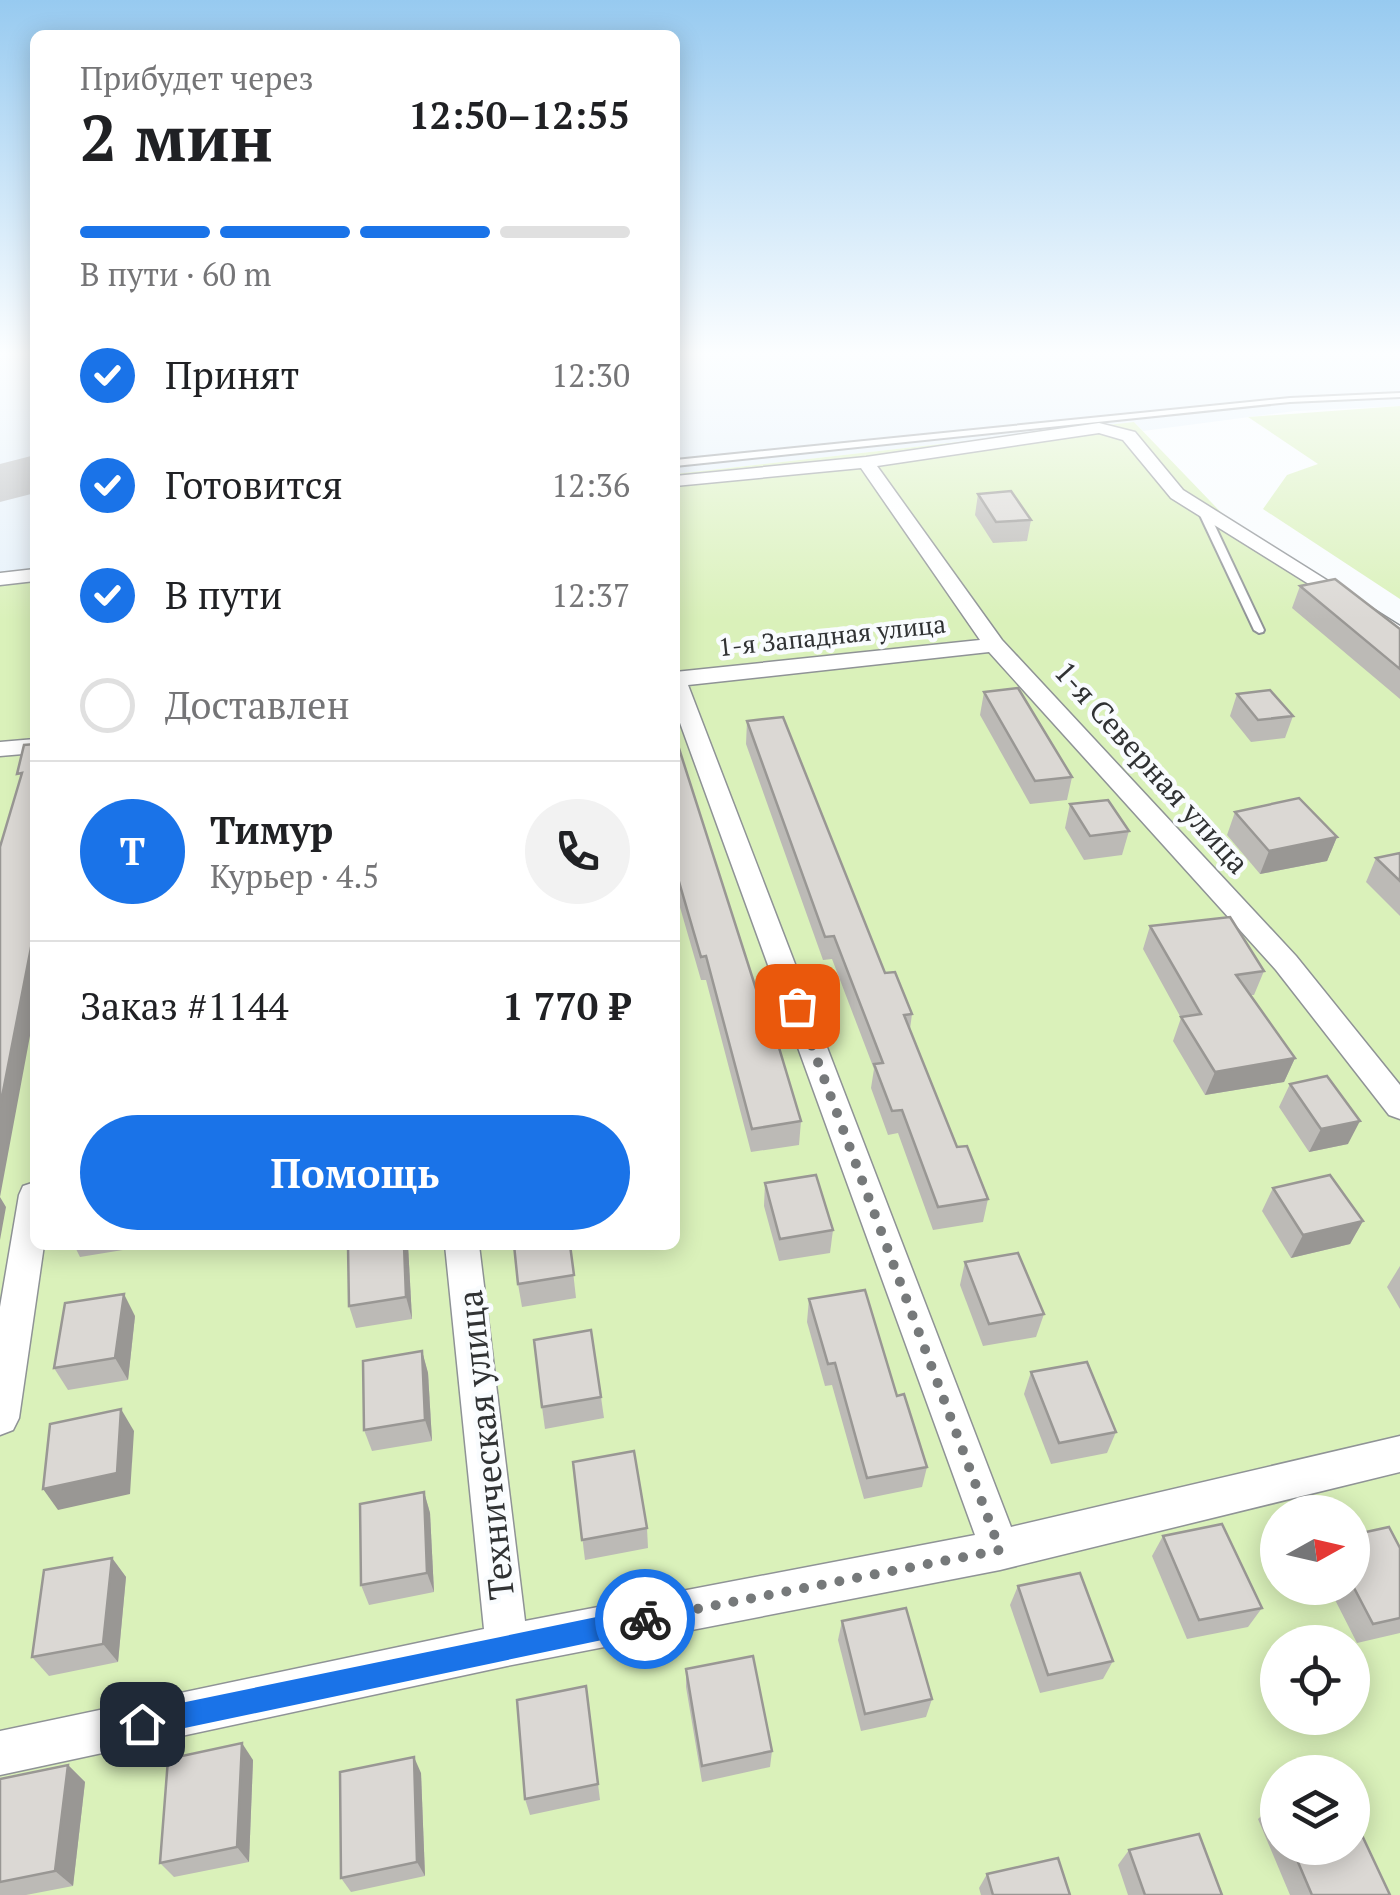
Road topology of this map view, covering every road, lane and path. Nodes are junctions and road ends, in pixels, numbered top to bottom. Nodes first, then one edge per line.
1 (866, 442) edge
2 (1001, 442) edge
3 (1134, 442) edge
4 (680, 461) edge
5 (866, 462) junction
6 (680, 481) edge
7 (1203, 511) junction
8 (30, 576) edge
9 (0, 579) edge
10 (1259, 630) dead end
11 (1400, 634) edge
12 (994, 645) junction
13 (680, 679) edge
14 (680, 693) edge
15 (30, 746) edge
16 (0, 749) edge
17 (1400, 1107) edge
18 (30, 1227) edge
19 (463, 1250) edge
20 (0, 1418) edge
21 (1400, 1454) edge
22 (1000, 1550) junction
23 (507, 1646) junction
24 (0, 1753) edge

1 - 4 lane
2 - 5 street
3 - 7 street
5 - 6 street
5 - 12 street, 1-я Северная улица
7 - 10 lane
7 - 11 street
8 - 9 street
12 - 13 street, 1-я Западная улица
12 - 17 street, 1-я Северная улица
14 - 22 street
15 - 16 street
18 - 20 street
19 - 23 street, Техническая улица
21 - 22 street
22 - 23 street
23 - 24 street

